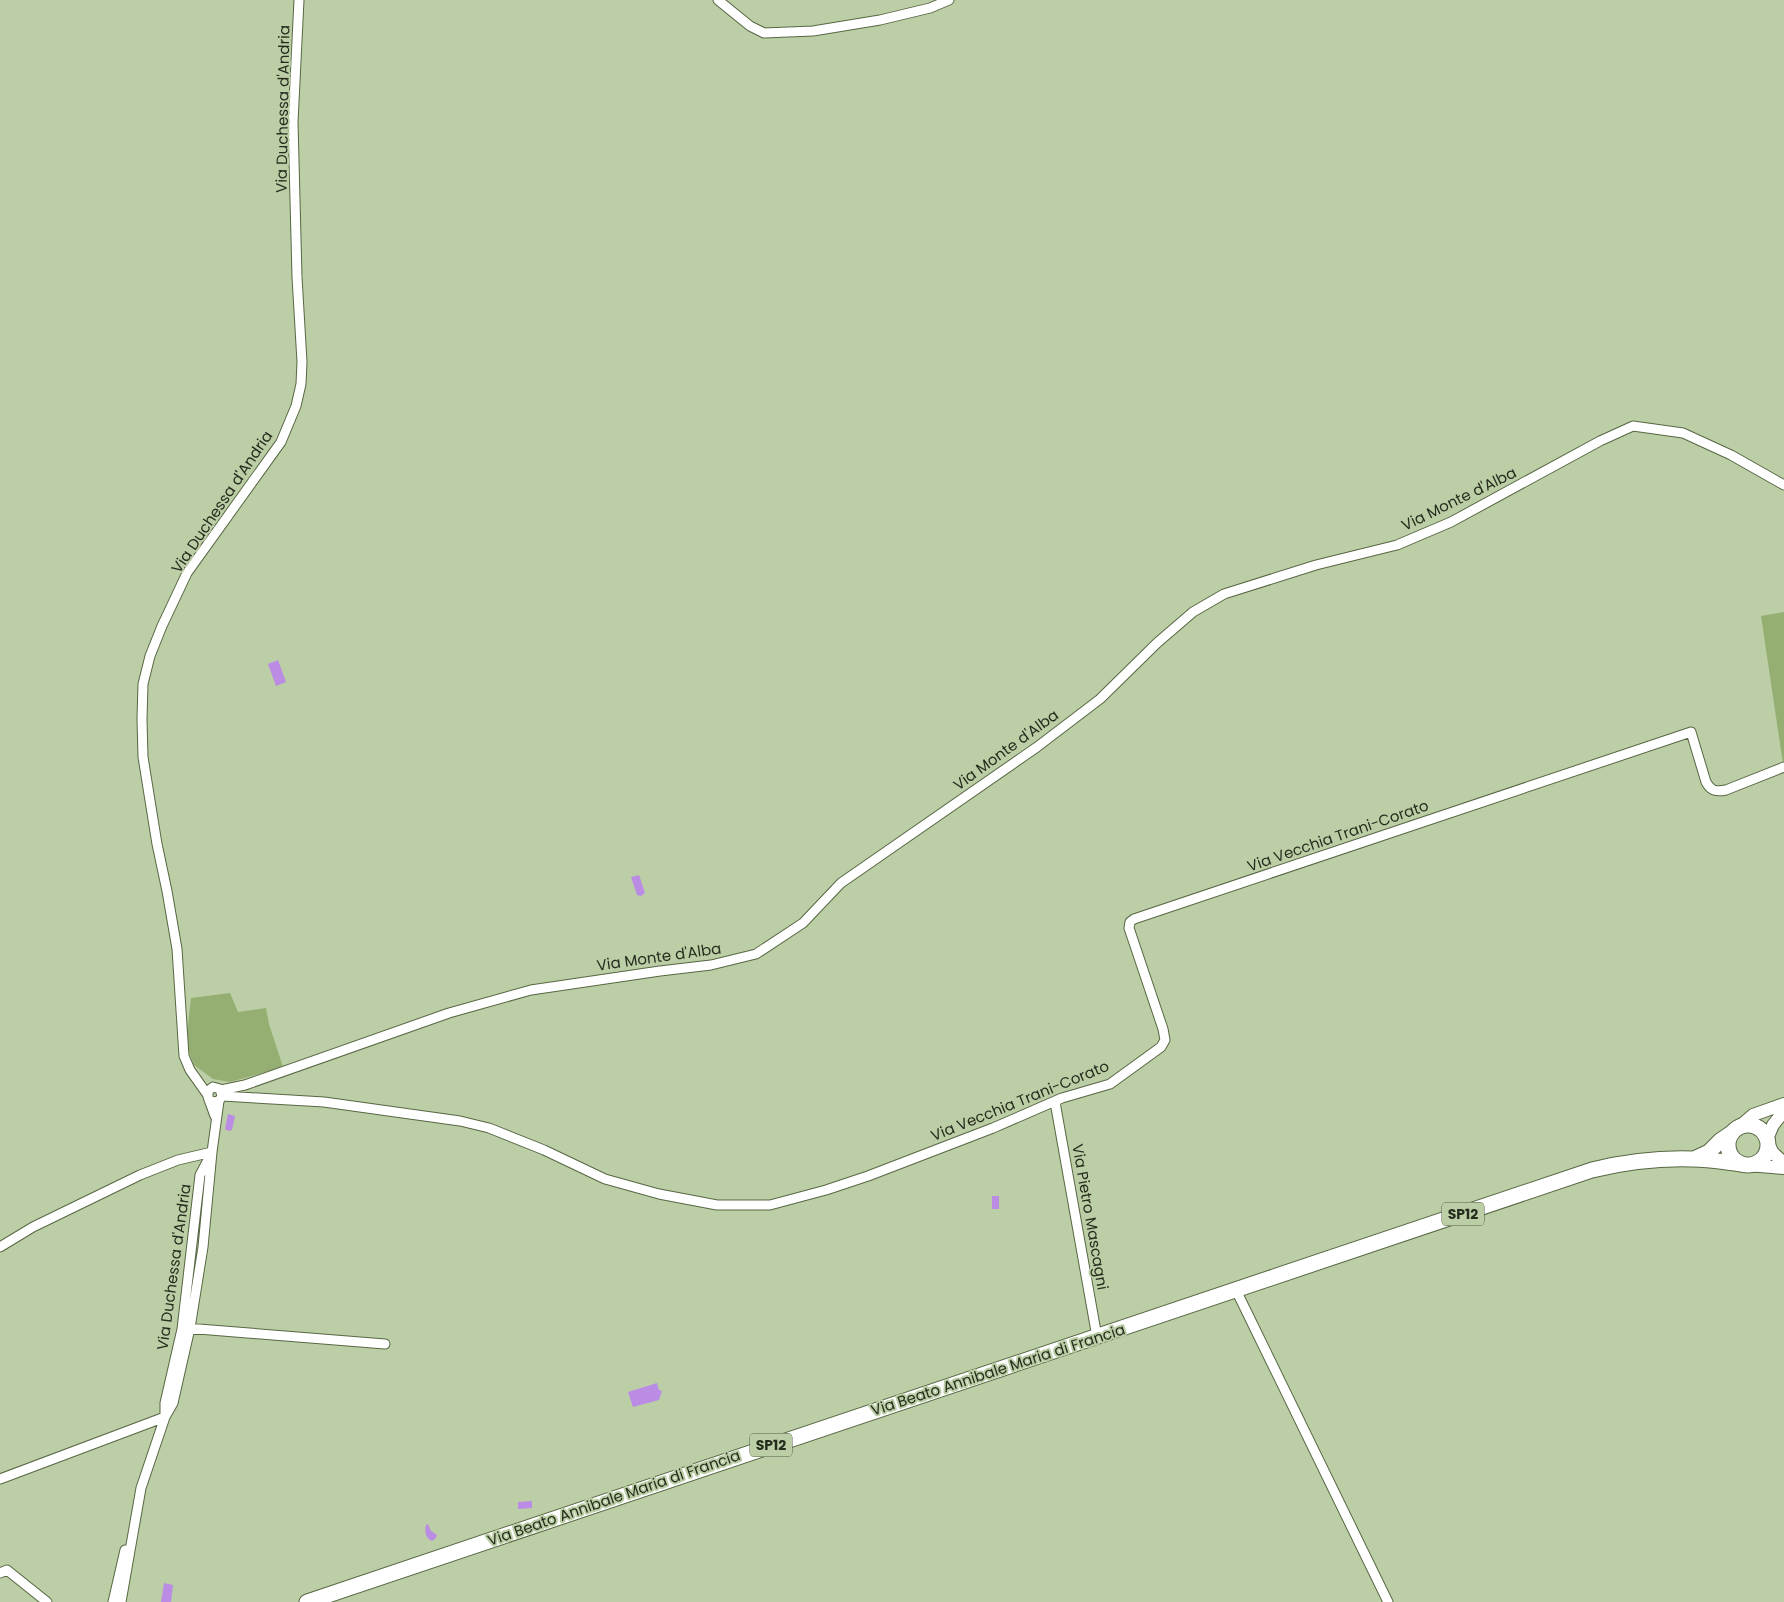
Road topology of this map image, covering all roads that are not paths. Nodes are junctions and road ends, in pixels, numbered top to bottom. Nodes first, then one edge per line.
1 (298, 0) edge
2 (718, 0) edge
3 (948, 0) edge
4 (1784, 485) edge
5 (1784, 767) edge
6 (244, 1084) junction
7 (215, 1095) junction
8 (253, 1099) junction
9 (1055, 1102) junction
10 (1784, 1104) edge
11 (1784, 1111) edge
12 (1735, 1130) junction
13 (1768, 1142) junction
14 (212, 1152) junction
15 (1694, 1159) junction
16 (1784, 1163) edge
17 (1745, 1164) junction
18 (1784, 1168) edge
19 (0, 1247) edge
20 (1236, 1290) junction
21 (186, 1328) junction
22 (1097, 1337) junction
23 (385, 1344) dead end
24 (165, 1417) junction
25 (0, 1480) edge
26 (135, 1524) junction
27 (0, 1573) edge
28 (47, 1602) edge
29 (113, 1602) edge
30 (121, 1602) edge
31 (307, 1602) edge
32 (1388, 1602) edge

1 - 7 street, Via Duchessa d'Andria
2 - 3 street
4 - 6 street, Via Monte d'Alba
5 - 9 street, Via Vecchia Trani-Corato
6 - 7 street, Via Monte d'Alba
6 - 8 street
7 - 8 street, Via Vecchia Trani-Corato
7 - 14 street, Via Duchessa d'Andria
8 - 9 street, Via Vecchia Trani-Corato
9 - 22 street, Via Pietro Mascagni
10 - 12 main road
11 - 13 main road
12 - 13 main road
12 - 15 main road
12 - 17 main road
13 - 16 main road
13 - 17 main road
14 - 19 street
14 - 21 street, Via Duchessa d'Andria
15 - 17 main road, Via Beato Annibale Maria di Francia / SP12
15 - 20 main road, Via Beato Annibale Maria di Francia / SP12
17 - 18 main road
20 - 22 main road, Via Beato Annibale Maria di Francia / SP12
20 - 32 street
21 - 23 street
21 - 24 street, Via Duchessa d'Andria
22 - 31 main road, Via Beato Annibale Maria di Francia / SP12
24 - 25 street
24 - 26 street, Via Duchessa d'Andria
26 - 29 street, Via Duchessa d'Andria
26 - 30 street, Via Duchessa d'Andria
27 - 28 street

